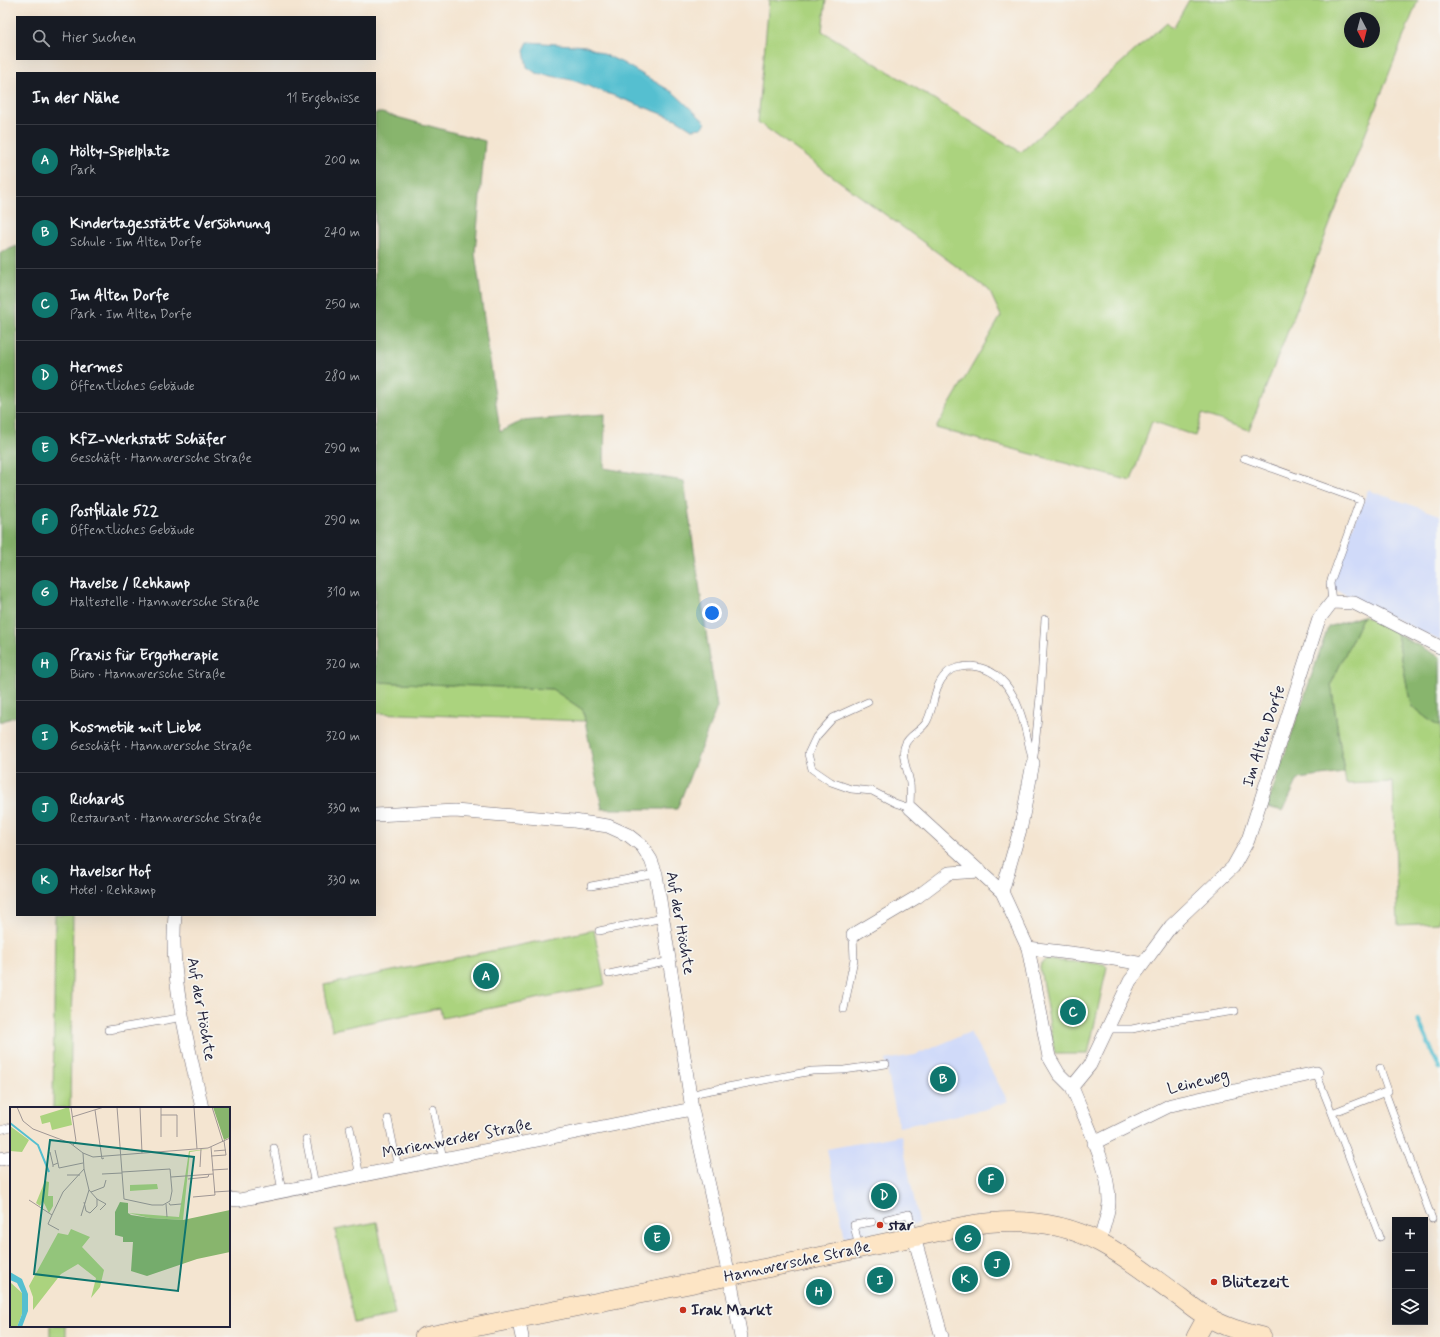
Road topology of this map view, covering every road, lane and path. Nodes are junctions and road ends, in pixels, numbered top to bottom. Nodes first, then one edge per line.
1 (1244, 458) dead end
2 (1332, 602) junction
3 (1045, 619) dead end
4 (1440, 647) edge
5 (868, 702) dead end
6 (1033, 762) junction
7 (910, 808) junction
8 (376, 814) edge
9 (980, 871) junction
10 (656, 874) junction
11 (591, 886) dead end
12 (1002, 892) junction
13 (175, 916) edge
14 (663, 918) junction
15 (599, 931) dead end
16 (852, 935) joint
17 (1028, 948) junction
18 (670, 962) junction
19 (1142, 964) junction
20 (609, 974) dead end
21 (844, 1009) dead end
22 (1235, 1011) dead end
23 (184, 1017) junction
24 (1107, 1029) junction
25 (108, 1030) dead end
26 (886, 1064) dead end
27 (1380, 1068) dead end
28 (1316, 1073) joint
29 (1072, 1086) junction
30 (1385, 1092) junction
31 (691, 1103) junction
32 (202, 1107) edge
33 (433, 1109) dead end
34 (1332, 1113) junction
35 (388, 1119) dead end
36 (10, 1127) edge
37 (350, 1128) dead end
38 (0, 1130) edge
39 (306, 1140) dead end
40 (1094, 1143) junction
41 (274, 1148) dead end
42 (10, 1156) edge
43 (0, 1159) edge
44 (443, 1159) junction
45 (398, 1168) junction
46 (360, 1176) junction
47 (315, 1184) junction
48 (282, 1191) junction
49 (230, 1199) edge
50 (887, 1219) dead end
51 (1432, 1219) dead end
52 (872, 1222) dead end
53 (914, 1237) junction
54 (1380, 1237) dead end
55 (1099, 1242) junction
56 (859, 1249) junction
57 (729, 1276) junction
58 (1208, 1317) junction
59 (518, 1318) junction
60 (424, 1337) edge
61 (522, 1337) edge
62 (741, 1337) edge
63 (942, 1337) edge
64 (1196, 1337) edge
65 (1262, 1337) edge

1 - 2 lane
2 - 4 street
2 - 19 street, Im Alten Dorfe
3 - 6 lane
5 - 7 lane
6 - 7 lane
6 - 12 street
7 - 9 street
8 - 10 street, Auf der Höchte
9 - 12 street
9 - 16 street
10 - 11 lane
10 - 14 street, Auf der Höchte
12 - 17 street
13 - 23 street, Auf der Höchte
14 - 15 lane
14 - 18 street, Auf der Höchte
16 - 21 lane
17 - 19 street
17 - 29 street
18 - 20 lane
18 - 31 street, Auf der Höchte
19 - 24 street, Im Alten Dorfe
22 - 24 lane
23 - 25 lane
23 - 32 street, Auf der Höchte
24 - 29 street, Im Alten Dorfe
26 - 31 lane
27 - 30 lane
28 - 34 lane
28 - 40 street, Leineweg
29 - 40 street
30 - 34 lane
30 - 51 lane
31 - 44 street, Marienwerder Straße
31 - 57 street, Auf der Höchte
33 - 44 lane
34 - 54 lane
35 - 45 lane
36 - 38 lane
37 - 46 lane
39 - 47 lane
40 - 55 street
41 - 48 lane
42 - 43 street
44 - 45 street, Marienwerder Straße
45 - 46 street, Marienwerder Straße
46 - 47 street, Marienwerder Straße
47 - 48 street, Marienwerder Straße
48 - 49 street, Marienwerder Straße
50 - 53 lane
52 - 56 lane
53 - 55 street, Hannoversche Straße
53 - 56 street, Hannoversche Straße
53 - 63 street
55 - 58 street, Hannoversche Straße
56 - 57 street, Hannoversche Straße
57 - 59 street, Hannoversche Straße
57 - 62 street, Auf der Höchte
58 - 64 street
58 - 65 street, Hannoversche Straße
59 - 60 street, Hannoversche Straße
59 - 61 street

